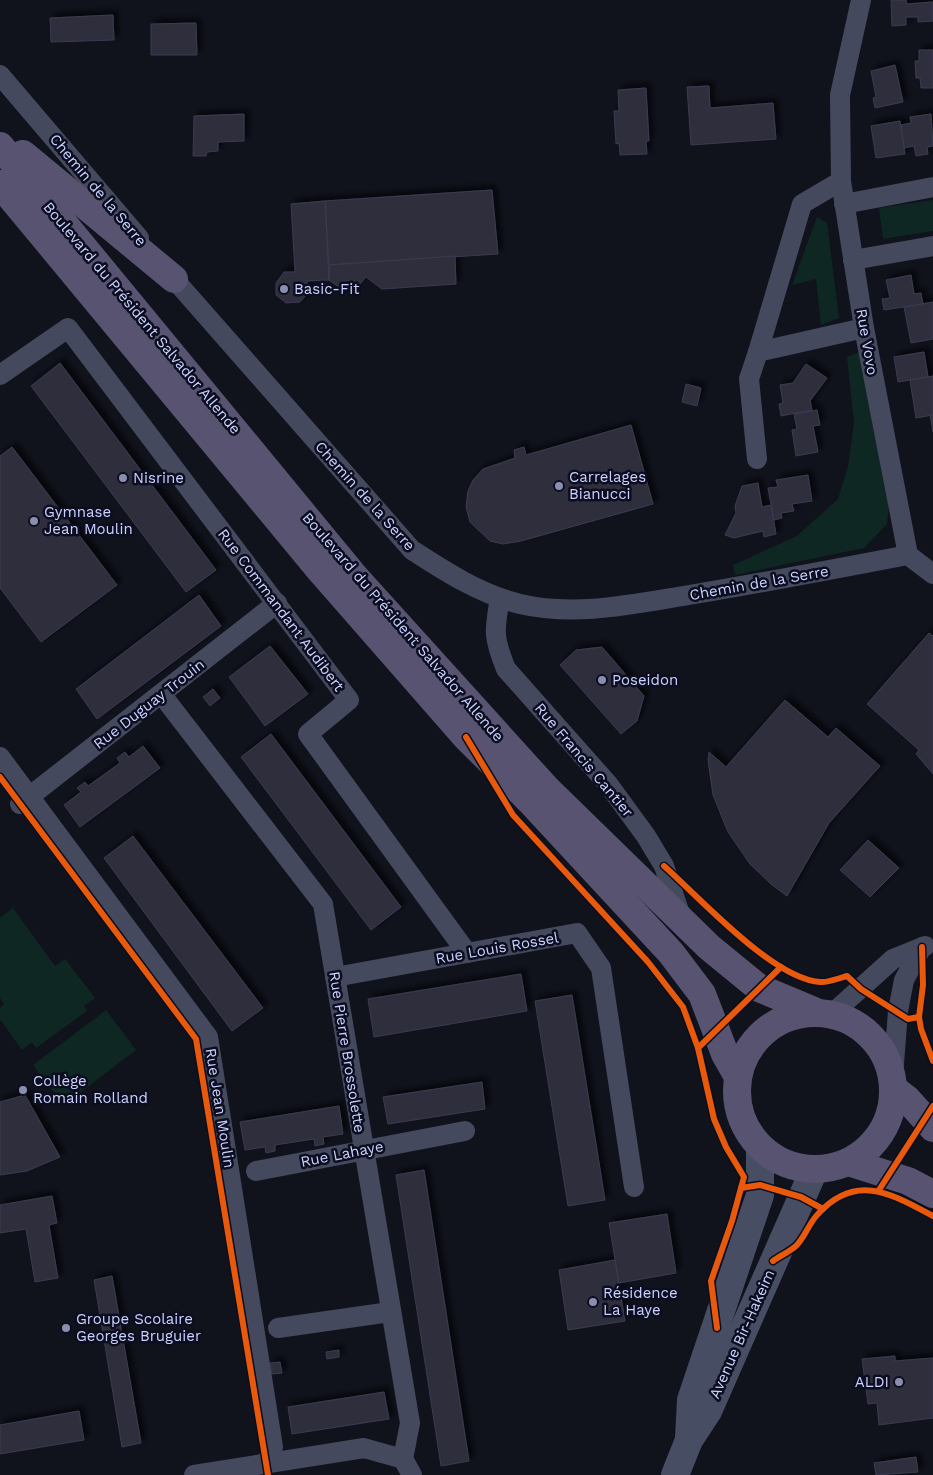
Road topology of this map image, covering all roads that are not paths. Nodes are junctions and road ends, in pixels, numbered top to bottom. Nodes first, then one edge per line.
1 (861, 0) edge
2 (0, 75) edge
3 (0, 136) edge
4 (0, 146) edge
5 (841, 181) junction
6 (0, 184) edge
7 (933, 187) edge
8 (844, 204) junction
9 (933, 246) edge
10 (853, 260) junction
11 (174, 279) junction
12 (864, 328) junction
13 (758, 352) junction
14 (0, 375) edge
15 (757, 459) dead end
16 (908, 555) junction
17 (933, 574) edge
18 (500, 598) junction
19 (277, 603) junction
20 (162, 695) junction
21 (0, 757) edge
22 (25, 800) junction
23 (683, 923) junction
24 (928, 944) edge
25 (467, 953) junction
26 (335, 977) junction
27 (824, 1012) junction
28 (737, 1075) junction
29 (894, 1083) junction
30 (933, 1128) edge
31 (465, 1131) dead end
32 (760, 1148) junction
33 (363, 1150) junction
34 (848, 1162) junction
35 (814, 1170) junction
36 (256, 1171) dead end
37 (634, 1188) dead end
38 (933, 1194) edge
39 (390, 1312) junction
40 (278, 1328) dead end
41 (689, 1440) junction
42 (266, 1464) junction
43 (407, 1467) edge
44 (194, 1475) edge
45 (675, 1475) edge

1 - 5 street, Rue Vovo
2 - 11 street, Chemin de la Serre
3 - 11 main road
4 - 23 main road, Boulevard du Président Salvador Allende
5 - 8 street, Rue Vovo
5 - 13 street
6 - 28 main road, Boulevard du Président Salvador Allende
7 - 8 street
8 - 10 street, Rue Vovo
9 - 10 street
10 - 12 street, Rue Vovo
11 - 18 street, Chemin de la Serre
12 - 13 street
12 - 16 street, Rue Vovo
13 - 15 street
14 - 19 street, Rue Commandant Audibert
16 - 17 street
16 - 18 street, Chemin de la Serre
18 - 23 street, Rue Francis Cantier
19 - 20 street, Rue Duguay Trouin
19 - 25 street, Rue Commandant Audibert
20 - 22 street, Rue Duguay Trouin
20 - 26 street, Rue Pierre Brossolette
21 - 22 street, Rue Jean Moulin
22 - 42 street, Rue Jean Moulin
23 - 27 main road, Boulevard du Président Salvador Allende
24 - 27 street
24 - 29 street
25 - 26 street, Rue Louis Rossel
25 - 37 street, Rue Louis Rossel
26 - 33 street, Rue Pierre Brossolette
27 - 28 main road
27 - 29 main road
28 - 32 main road
29 - 30 main road
29 - 34 main road
31 - 33 street, Rue Lahaye
32 - 35 main road
32 - 41 main road, Avenue Bir-Hakeim
33 - 36 street, Rue Lahaye
33 - 39 street, Rue Pierre Brossolette
34 - 35 main road
34 - 38 main road
35 - 41 main road, Avenue Bir-Hakeim
39 - 40 street
39 - 43 street, Rue Pierre Brossolette
41 - 45 main road, Avenue Bir-Hakeim
42 - 43 street
42 - 44 street

